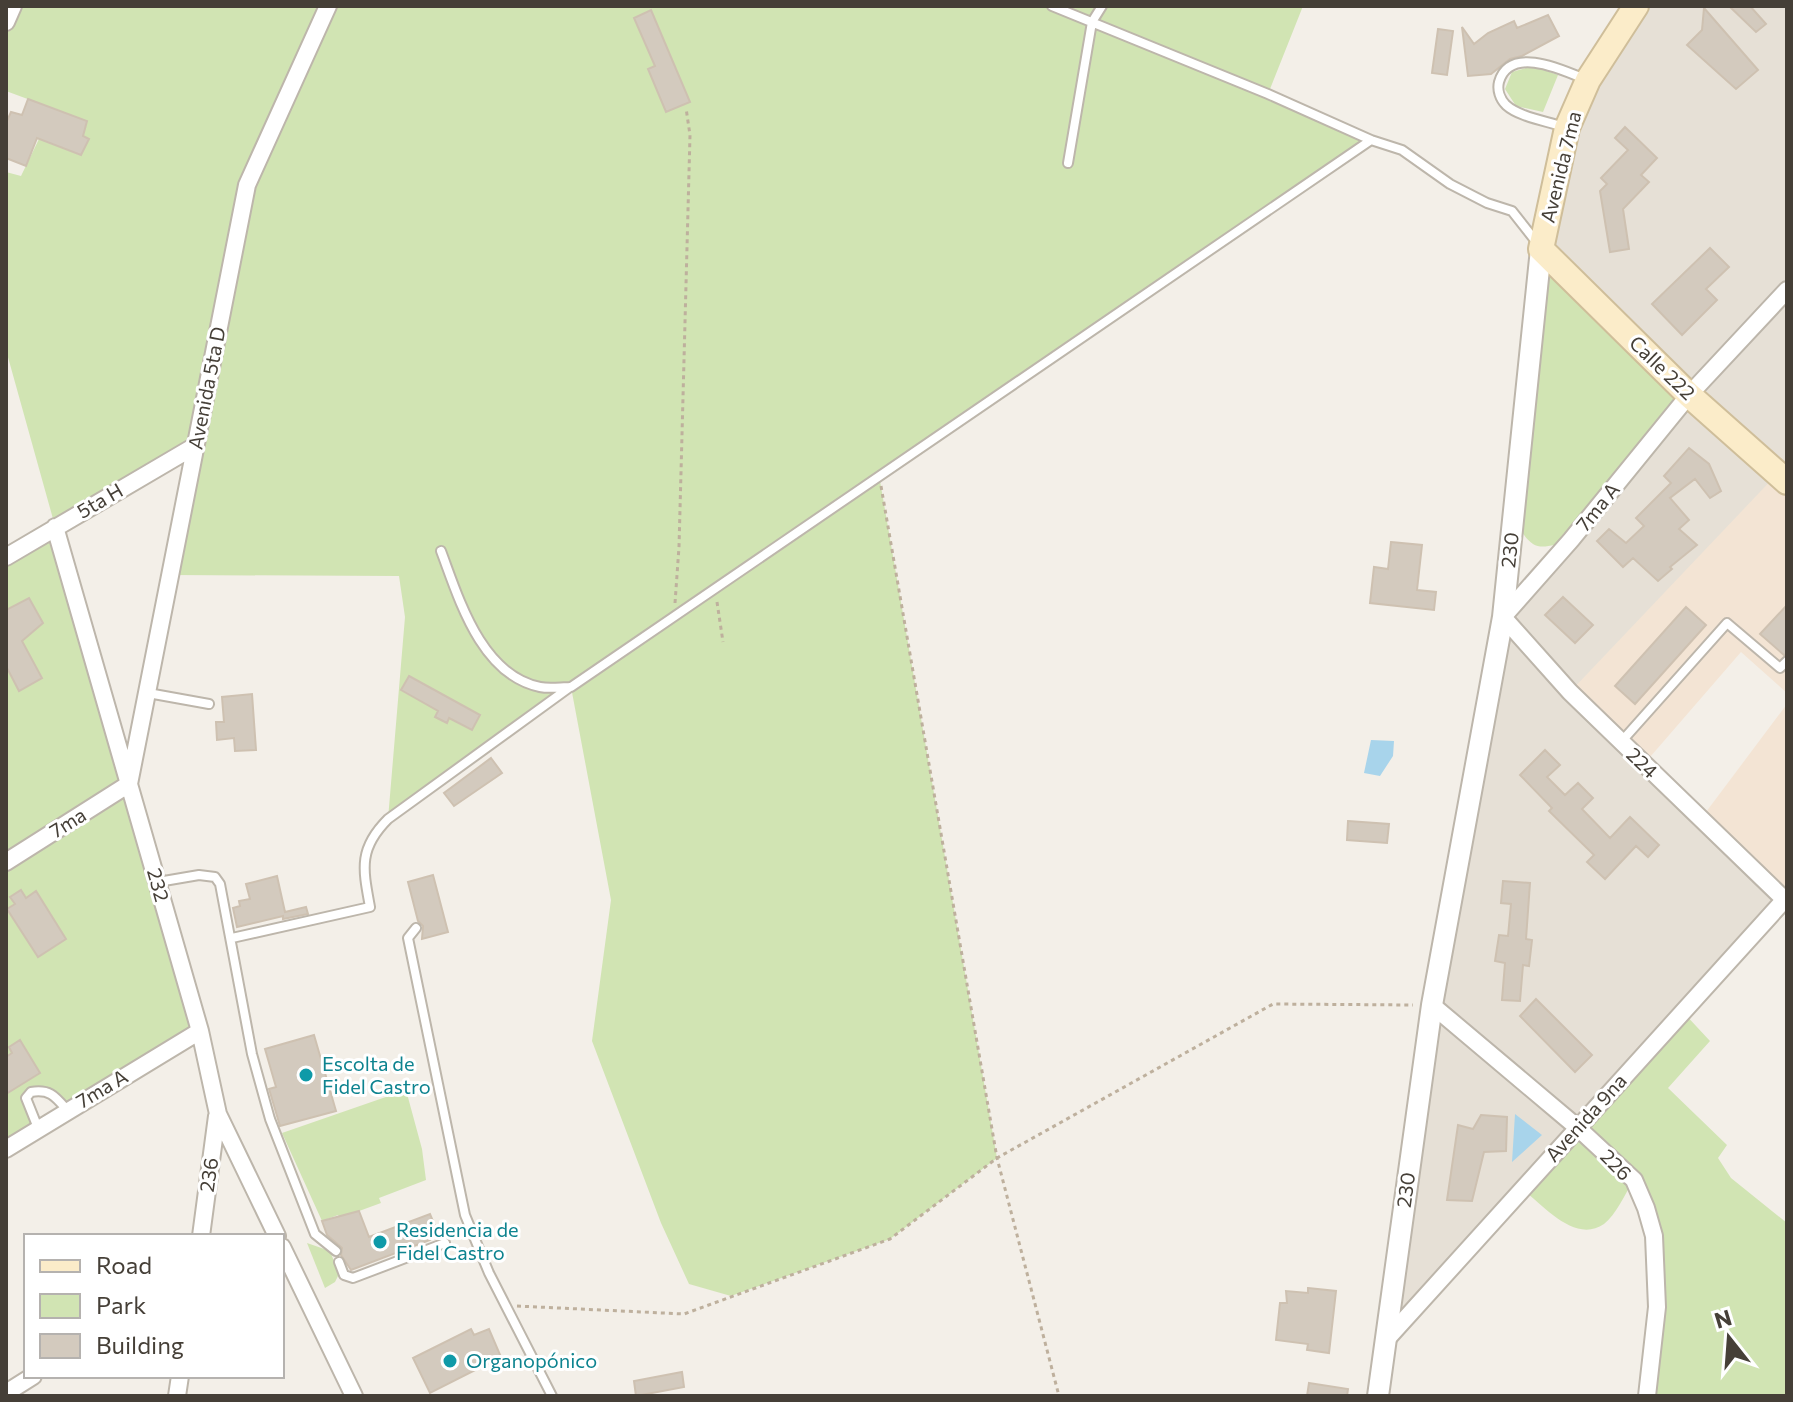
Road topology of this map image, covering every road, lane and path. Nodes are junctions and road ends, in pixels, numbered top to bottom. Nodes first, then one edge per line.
1 (13, 6) edge
2 (328, 6) edge
3 (1052, 6) edge
4 (1102, 6) edge
5 (1636, 6) edge
6 (6, 22) edge
7 (1092, 22) junction
8 (1588, 80) junction
9 (686, 108) dead end
10 (1567, 128) junction
11 (1371, 140) junction
12 (1068, 163) dead end
13 (1541, 249) junction
14 (1787, 290) edge
15 (1689, 395) junction
16 (195, 446) junction
17 (879, 475) junction
18 (1787, 482) edge
19 (55, 527) junction
20 (441, 551) dead end
21 (6, 557) edge
22 (714, 587) junction
23 (674, 614) junction
24 (1503, 617) junction
25 (723, 642) dead end
26 (1787, 661) edge
27 (571, 687) junction
28 (147, 693) junction
29 (209, 704) dead end
30 (1621, 742) junction
31 (129, 784) junction
32 (6, 862) edge
33 (157, 882) junction
34 (1786, 900) edge
35 (416, 928) dead end
36 (232, 938) junction
37 (1432, 1005) junction
38 (200, 1031) junction
39 (67, 1110) junction
40 (218, 1114) junction
41 (38, 1128) junction
42 (1578, 1128) junction
43 (6, 1149) edge
44 (997, 1158) junction
45 (201, 1234) edge
46 (276, 1234) edge
47 (445, 1243) dead end
48 (284, 1251) edge
49 (336, 1251) dead end
50 (339, 1262) dead end
51 (506, 1305) junction
52 (1386, 1340) junction
53 (30, 1378) edge
54 (6, 1393) edge
55 (354, 1396) edge
56 (552, 1396) edge
57 (1059, 1396) edge
58 (1378, 1396) edge
59 (1647, 1396) edge

1 - 6 street
2 - 16 street, Avenida 5ta D
3 - 7 lane
4 - 7 lane
5 - 8 main road, Avenida 7ma
7 - 11 lane
7 - 12 lane
8 - 10 main road, Avenida 7ma
8 - 10 lane
9 - 23 path
10 - 13 main road, Avenida 7ma
11 - 13 lane
11 - 17 lane
13 - 15 main road, Calle 222
13 - 24 street, 230
14 - 15 street, 7ma A
15 - 18 main road, Calle 222
15 - 24 street, 7ma A
16 - 19 street, 5ta H
16 - 28 street, Avenida 5ta D
17 - 22 lane
17 - 44 path
19 - 21 street, 5ta H
19 - 31 street, 232
20 - 27 lane
22 - 23 lane
22 - 25 path
23 - 27 lane
24 - 30 street, 224
24 - 37 street, 230
26 - 30 lane
27 - 36 lane
28 - 29 lane
28 - 31 street, Avenida 5ta D
30 - 34 street, 224
31 - 32 street, 7ma
31 - 33 street, 232
33 - 36 lane
33 - 38 street, 232
34 - 42 street, Avenida 9na
35 - 51 lane
36 - 49 lane
37 - 42 street, 226
37 - 44 path
37 - 52 street, 230
38 - 39 street, 7ma A
38 - 40 street, 232
39 - 41 street, 7ma A
39 - 41 lane
40 - 45 street, 236
40 - 46 street, 232
41 - 43 street, 7ma A
42 - 52 street, Avenida 9na
42 - 59 street, 226
44 - 51 path
44 - 57 path
47 - 50 lane
48 - 55 street
51 - 56 lane
52 - 58 street, 230
53 - 54 street

